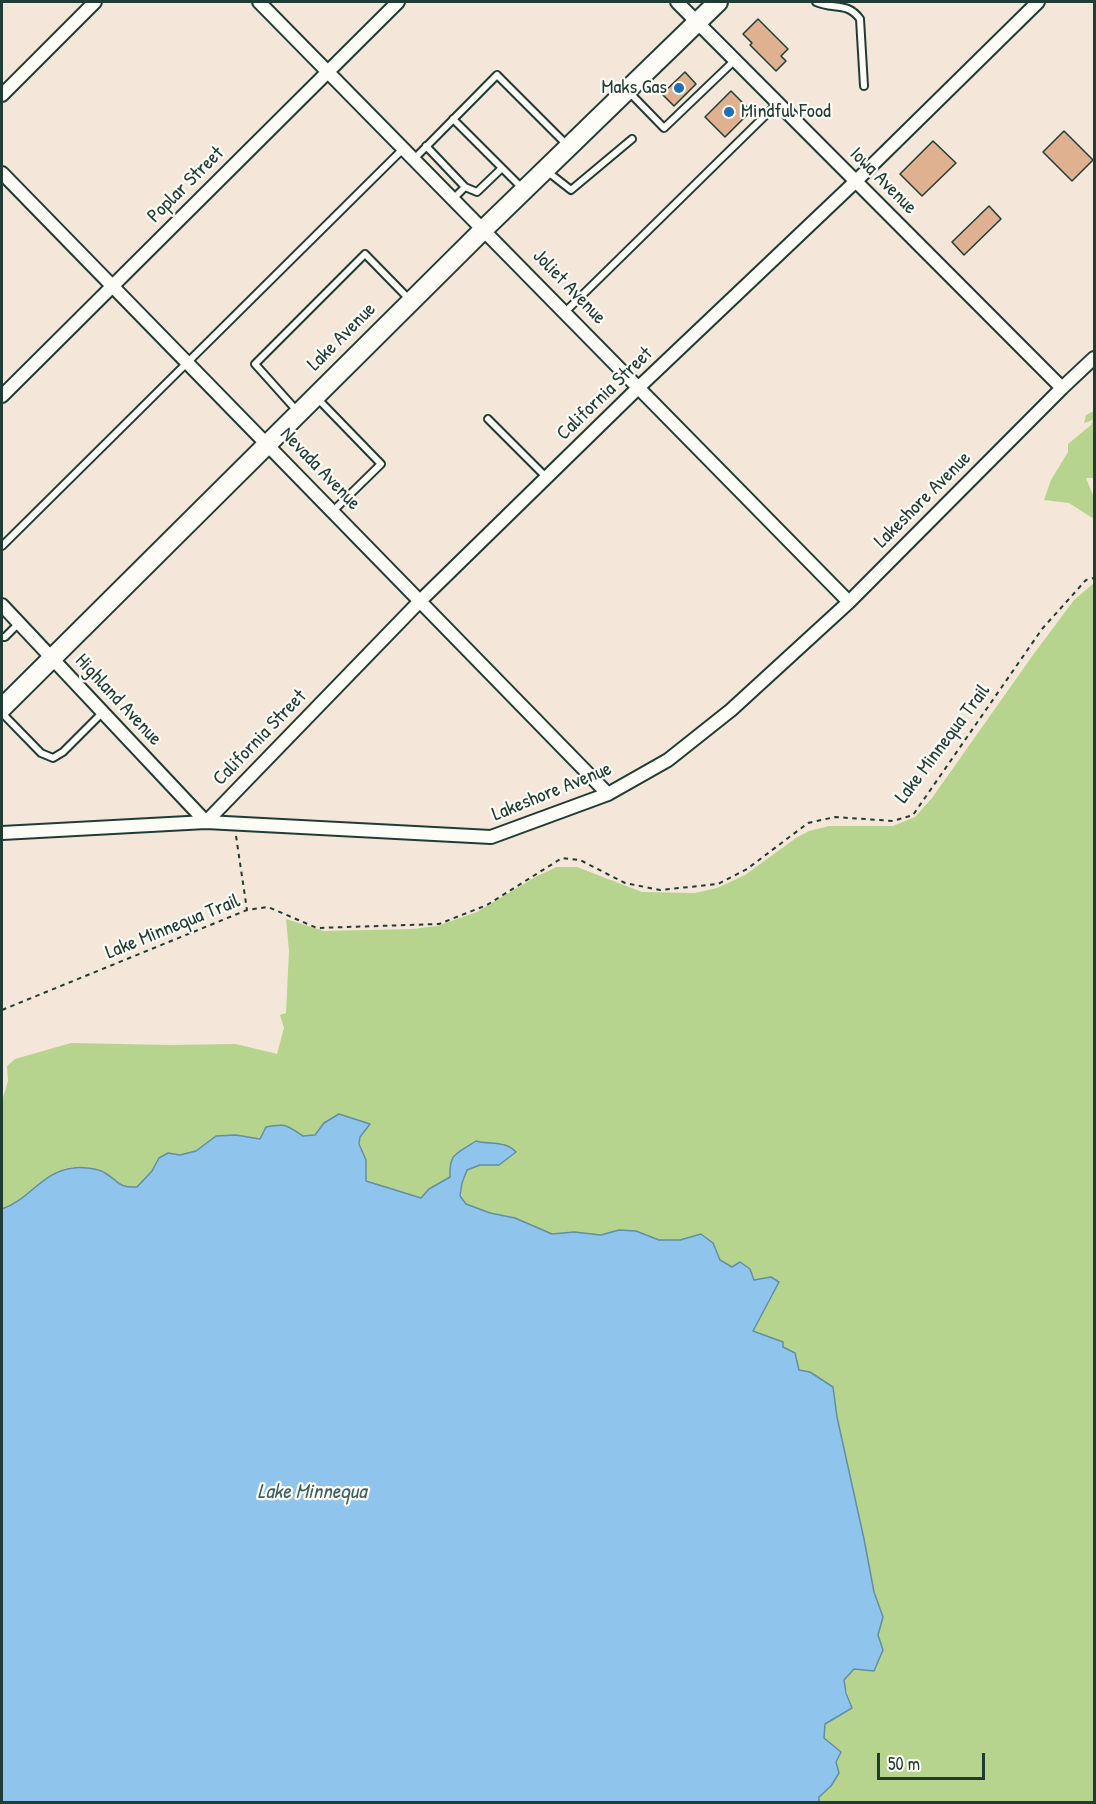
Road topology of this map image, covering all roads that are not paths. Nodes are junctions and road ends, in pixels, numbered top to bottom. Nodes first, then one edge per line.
1 (95, 2) edge
2 (259, 2) edge
3 (398, 2) edge
4 (677, 2) edge
5 (718, 2) edge
6 (816, 2) edge
7 (1038, 2) edge
8 (697, 22) junction
9 (735, 60) junction
10 (329, 71) junction
11 (864, 86) dead end
12 (627, 90) junction
13 (2, 95) edge
14 (777, 103) junction
15 (453, 119) junction
16 (632, 139) dead end
17 (426, 146) junction
18 (568, 147) junction
19 (405, 148) junction
20 (415, 158) junction
21 (502, 168) junction
22 (545, 169) junction
23 (2, 172) edge
24 (856, 181) junction
25 (465, 187) junction
26 (524, 190) junction
27 (454, 198) junction
28 (484, 229) junction
29 (112, 285) junction
30 (411, 301) junction
31 (565, 312) junction
32 (1095, 358) edge
33 (188, 362) junction
34 (639, 387) junction
35 (1062, 388) junction
36 (2, 396) edge
37 (315, 396) junction
38 (299, 412) junction
39 (488, 419) dead end
40 (267, 443) junction
41 (546, 478) junction
42 (333, 511) junction
43 (2, 546) edge
44 (420, 601) junction
45 (849, 602) junction
46 (2, 605) edge
47 (19, 623) junction
48 (2, 638) edge
49 (52, 658) junction
50 (2, 708) edge
51 (103, 712) junction
52 (2, 713) edge
53 (608, 794) junction
54 (206, 822) junction
55 (2, 833) edge

1 - 13 street
2 - 10 street, Joliet Avenue
3 - 10 street, Poplar Street
4 - 8 street, Iowa Avenue
5 - 8 main road, Lake Avenue
6 - 11 lane
7 - 24 street, California Street
8 - 9 street, Iowa Avenue
8 - 12 main road, Lake Avenue
9 - 12 lane
9 - 14 street, Iowa Avenue
10 - 19 street, Joliet Avenue
10 - 29 street, Poplar Street
12 - 18 main road, Lake Avenue
14 - 24 street, Iowa Avenue
14 - 31 lane
15 - 17 lane
15 - 18 lane
15 - 21 lane
16 - 22 lane
17 - 20 lane
17 - 25 lane
18 - 22 main road, Lake Avenue
19 - 20 street, Joliet Avenue
19 - 33 lane
20 - 27 street, Joliet Avenue
21 - 25 lane
21 - 26 lane
22 - 26 main road, Lake Avenue
23 - 29 street, Nevada Avenue
24 - 34 street, California Street
24 - 35 street, Iowa Avenue
25 - 27 lane
26 - 28 main road, Lake Avenue
27 - 28 street, Joliet Avenue
28 - 30 main road, Lake Avenue
28 - 31 street, Joliet Avenue
29 - 33 street, Nevada Avenue
29 - 36 street, Poplar Street
30 - 37 main road, Lake Avenue
30 - 38 lane
31 - 34 street, Joliet Avenue
32 - 35 street, Lakeshore Avenue
33 - 40 street, Nevada Avenue
33 - 43 lane
34 - 41 street, California Street
34 - 45 street, Joliet Avenue
35 - 45 street, Lakeshore Avenue
37 - 38 main road, Lake Avenue
37 - 42 lane
38 - 40 main road, Lake Avenue
39 - 41 lane
40 - 42 street, Nevada Avenue
40 - 49 main road, Lake Avenue
41 - 44 street, California Street
42 - 44 street, Nevada Avenue
44 - 53 street, Nevada Avenue
44 - 54 street, California Street
45 - 53 street, Lakeshore Avenue
46 - 47 street, Highland Avenue
47 - 48 lane
47 - 49 street, Highland Avenue
49 - 50 main road, Lake Avenue
49 - 51 street, Highland Avenue
51 - 52 lane
51 - 54 street, Highland Avenue
53 - 54 street, Lakeshore Avenue
54 - 55 street, Lakeshore Avenue

